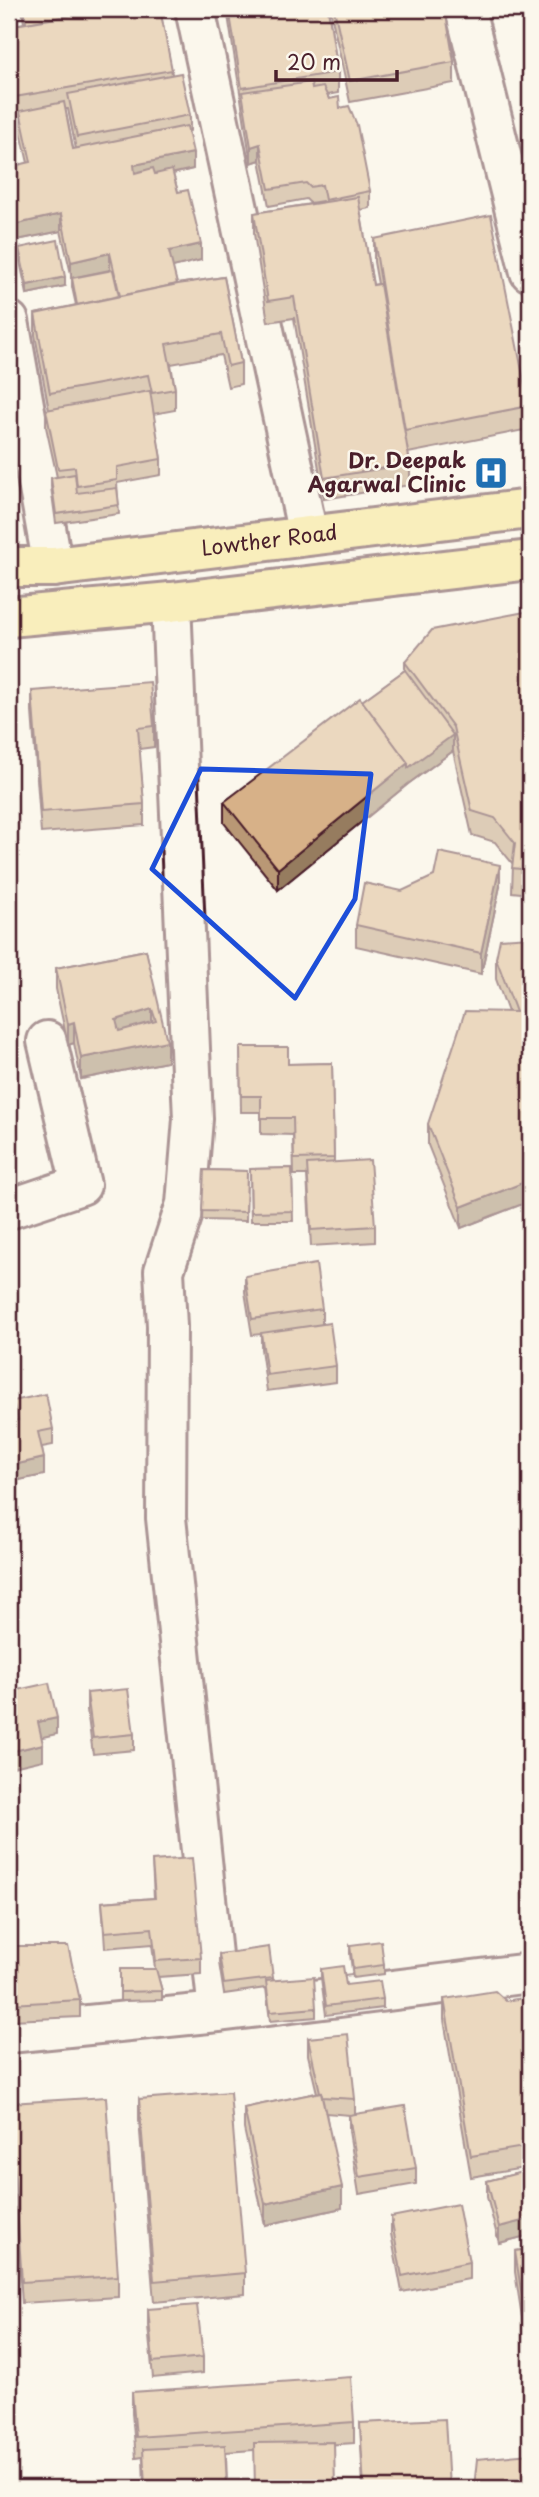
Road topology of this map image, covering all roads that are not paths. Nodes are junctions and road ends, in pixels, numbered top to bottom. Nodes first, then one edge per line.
1 (195, 9) edge
2 (465, 9) edge
3 (530, 272) edge
4 (9, 321) edge
5 (530, 509) edge
6 (308, 535) junction
7 (530, 560) edge
8 (9, 567) edge
9 (53, 567) junction
10 (171, 602) junction
11 (9, 617) edge
12 (47, 1041) dead end
13 (9, 1209) edge
14 (530, 1973) edge
15 (218, 2012) junction
16 (9, 2033) edge

1 - 6 street
2 - 3 street
4 - 9 street
5 - 6 main road, Lowther Road
6 - 9 main road, Lowther Road
7 - 10 main road
8 - 9 main road, Lowther Road
10 - 11 main road
10 - 15 street
12 - 13 street
14 - 15 street
15 - 16 street

